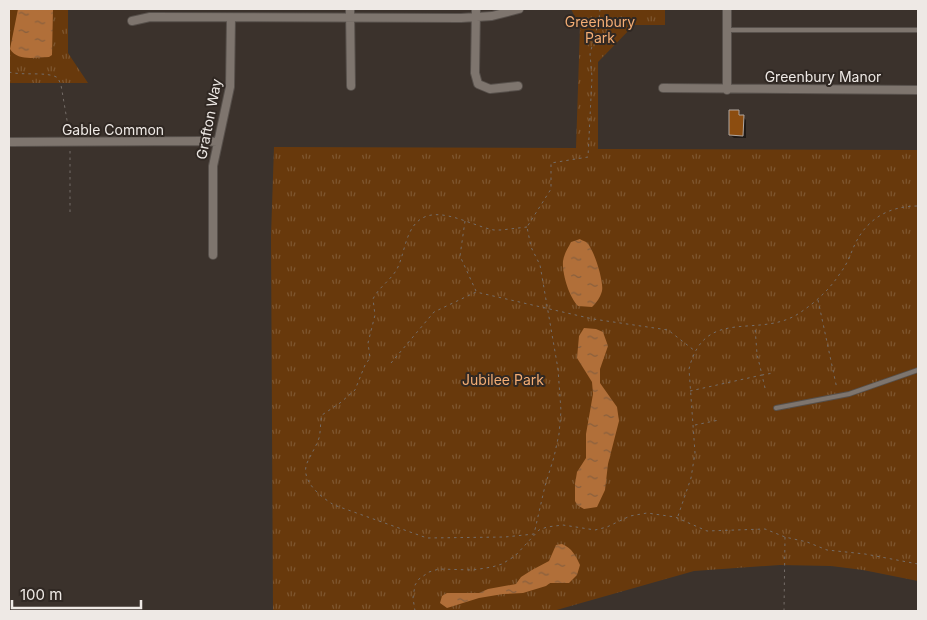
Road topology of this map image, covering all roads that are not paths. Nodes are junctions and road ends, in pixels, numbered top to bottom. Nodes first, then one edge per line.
1 (350, 9) edge
2 (476, 9) edge
3 (519, 9) edge
4 (727, 9) edge
5 (231, 18) junction
6 (476, 18) junction
7 (350, 19) junction
8 (132, 21) dead end
9 (727, 30) junction
10 (918, 30) edge
11 (351, 86) dead end
12 (518, 86) dead end
13 (662, 88) dead end
14 (727, 90) junction
15 (918, 90) edge
16 (9, 142) edge
17 (217, 142) junction
18 (212, 255) dead end
19 (918, 370) edge
20 (776, 408) dead end

1 - 7 street
2 - 6 street
3 - 6 street
4 - 9 street
5 - 7 street
5 - 8 street
5 - 17 street, Grafton Way
6 - 7 street
6 - 12 street
7 - 11 street
9 - 10 lane
9 - 14 street
13 - 14 street, Greenbury Manor
14 - 15 street, Greenbury Manor
16 - 17 street, Gable Common
17 - 18 street, Grafton Way
19 - 20 lane

